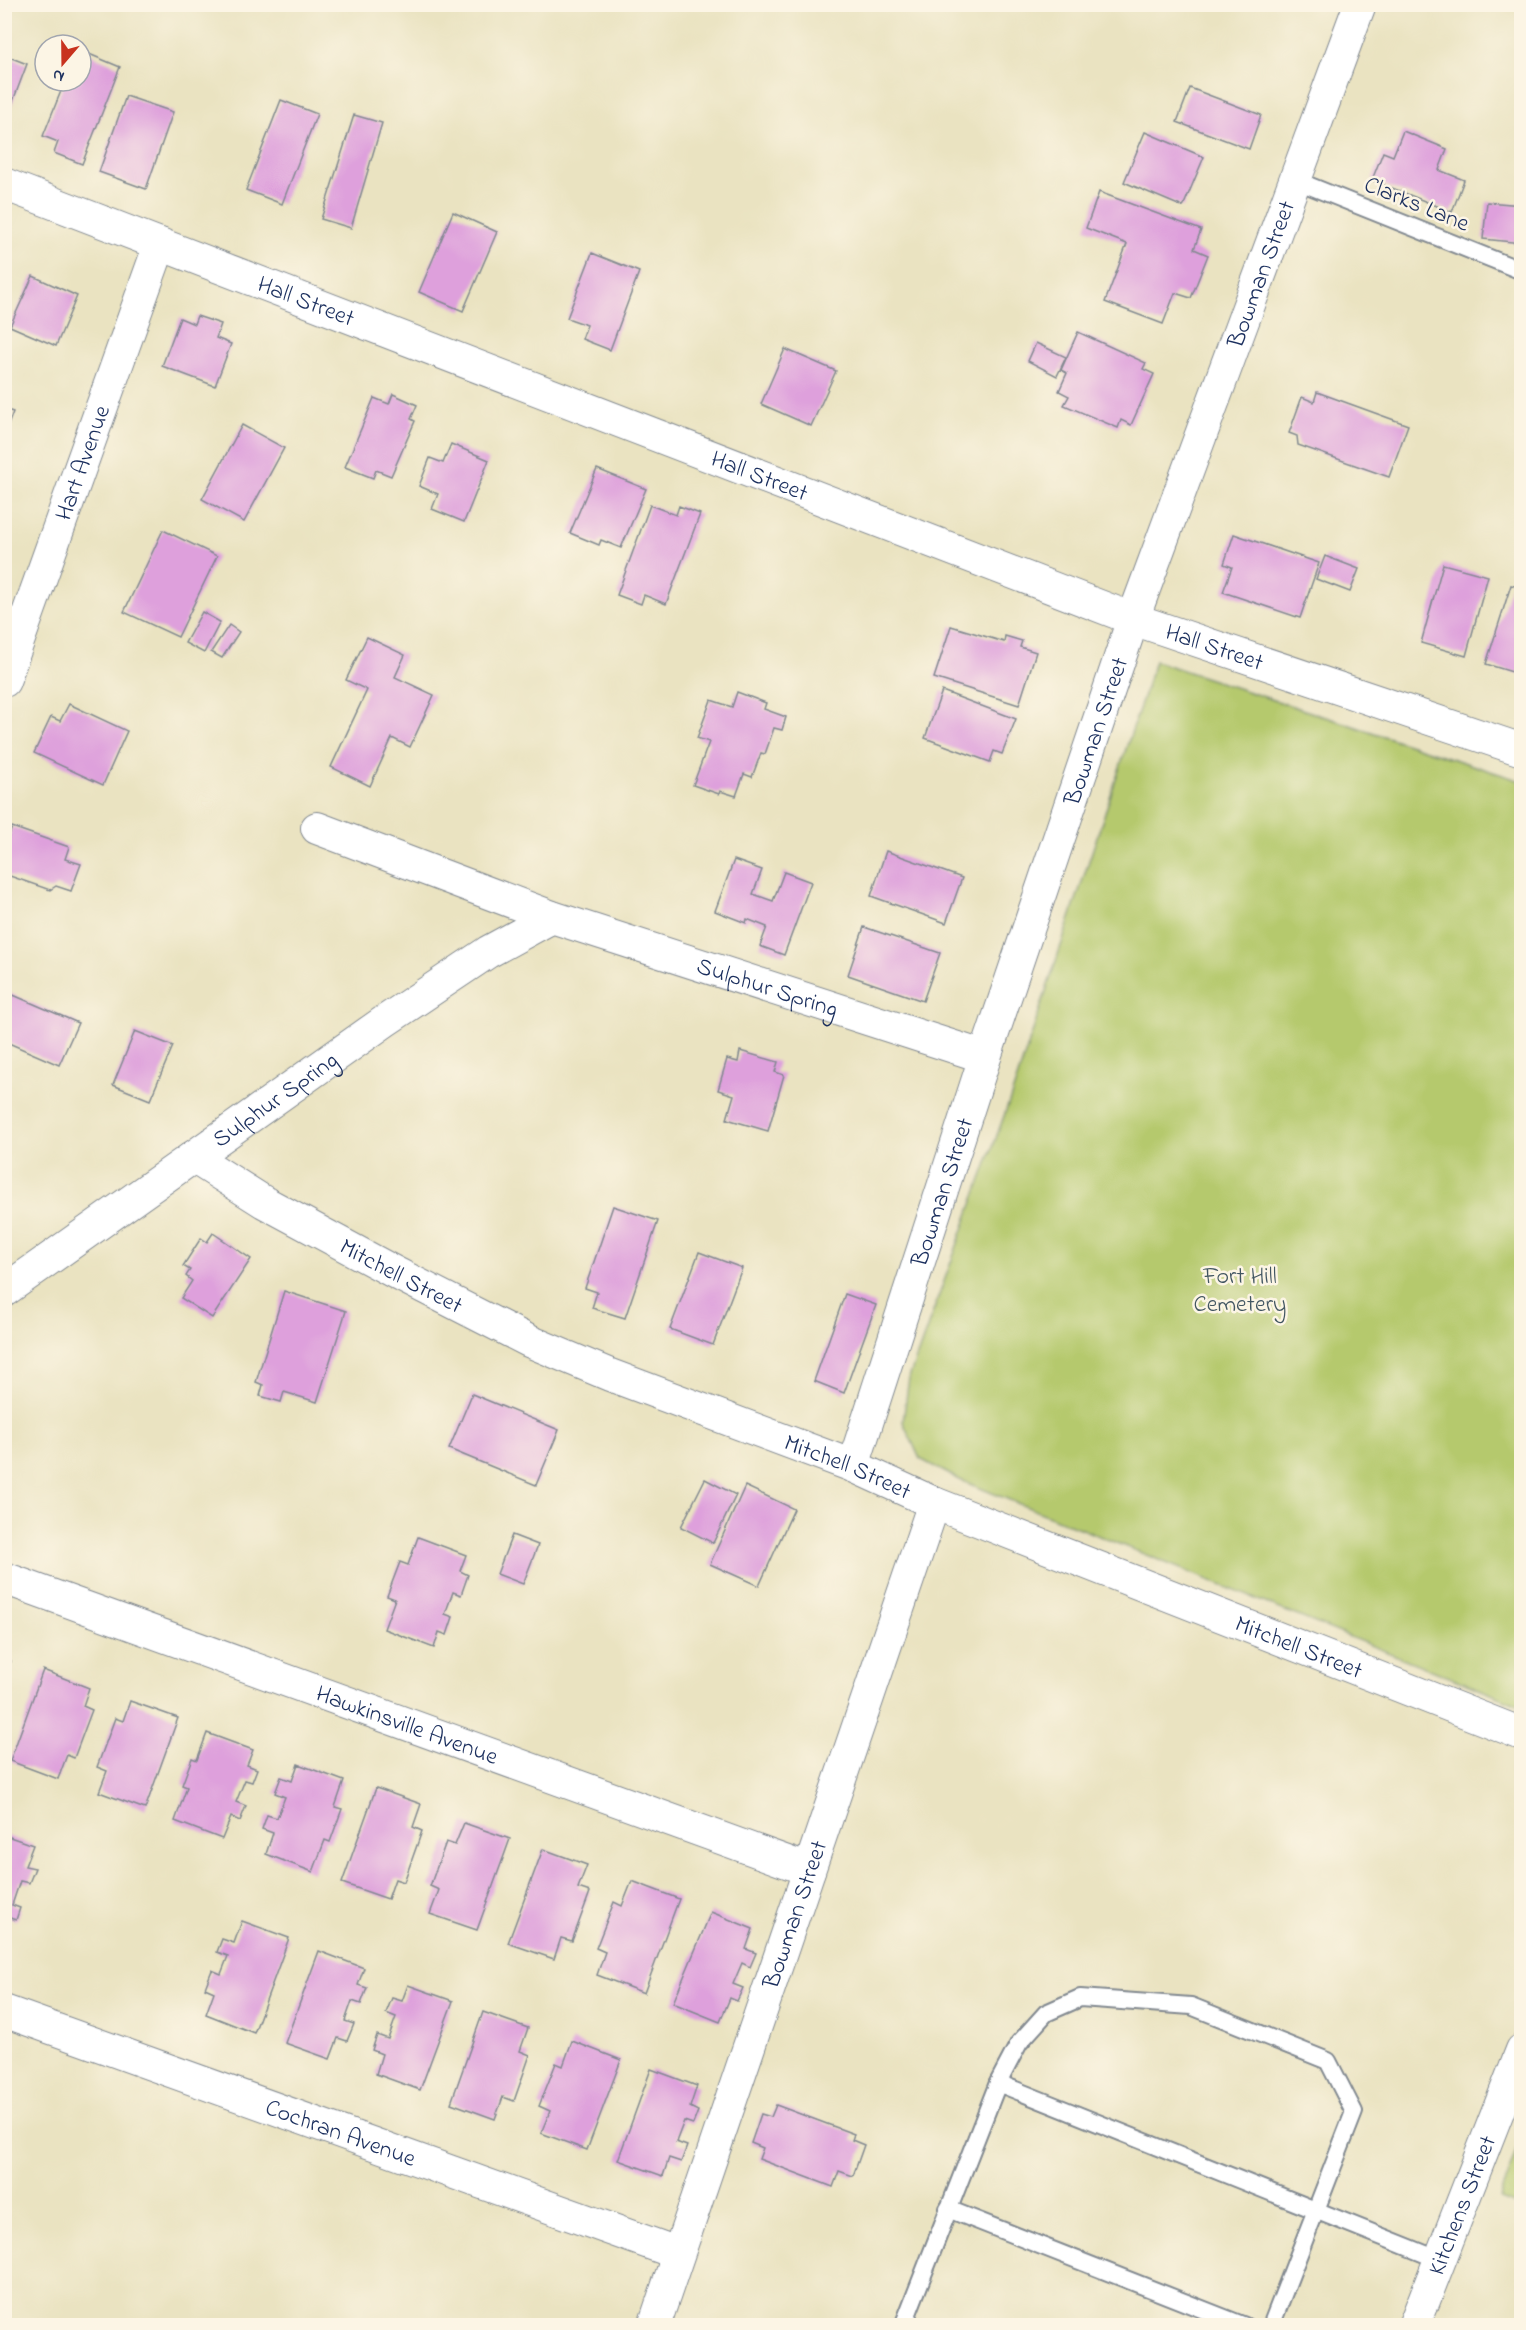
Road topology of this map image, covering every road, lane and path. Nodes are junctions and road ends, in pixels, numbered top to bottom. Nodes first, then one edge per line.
1 (1360, 4) edge
2 (1295, 180) junction
3 (4, 184) edge
4 (160, 244) junction
5 (1521, 271) edge
6 (1133, 618) junction
7 (4, 681) edge
8 (1521, 750) edge
9 (317, 828) dead end
10 (552, 917) junction
11 (985, 1057) junction
12 (193, 1157) junction
13 (4, 1291) edge
14 (853, 1466) junction
15 (934, 1503) junction
16 (4, 1578) edge
17 (1521, 1734) edge
18 (809, 1870) junction
19 (4, 2011) edge
20 (1521, 2050) edge
21 (998, 2083) junction
22 (948, 2209) junction
23 (1316, 2210) junction
24 (677, 2253) junction
25 (1440, 2260) junction
26 (654, 2325) edge
27 (903, 2325) edge
28 (1245, 2325) edge
29 (1270, 2325) edge
30 (1414, 2325) edge

1 - 2 street, Bowman Street
2 - 5 lane, Clarks Lane
2 - 6 street, Bowman Street
3 - 4 street, Hall Street
4 - 6 street, Hall Street
4 - 7 street, Hart Avenue
6 - 8 street, Hall Street
6 - 11 street, Bowman Street
9 - 10 street, Sulphur Spring
10 - 11 street, Sulphur Spring
10 - 12 street, Sulphur Spring
11 - 14 street, Bowman Street
12 - 13 street, Sulphur Spring
12 - 14 street, Mitchell Street
14 - 15 street, Mitchell Street
15 - 17 street, Mitchell Street
15 - 18 street, Bowman Street
16 - 18 street, Hawkinsville Avenue
18 - 24 street, Bowman Street
19 - 24 street, Cochran Avenue
20 - 25 street, Kitchens Street
21 - 22 lane
21 - 23 lane
21 - 23 lane
22 - 27 lane
22 - 28 lane
23 - 25 lane
23 - 29 lane
24 - 26 street, Bowman Street
25 - 30 street, Kitchens Street

